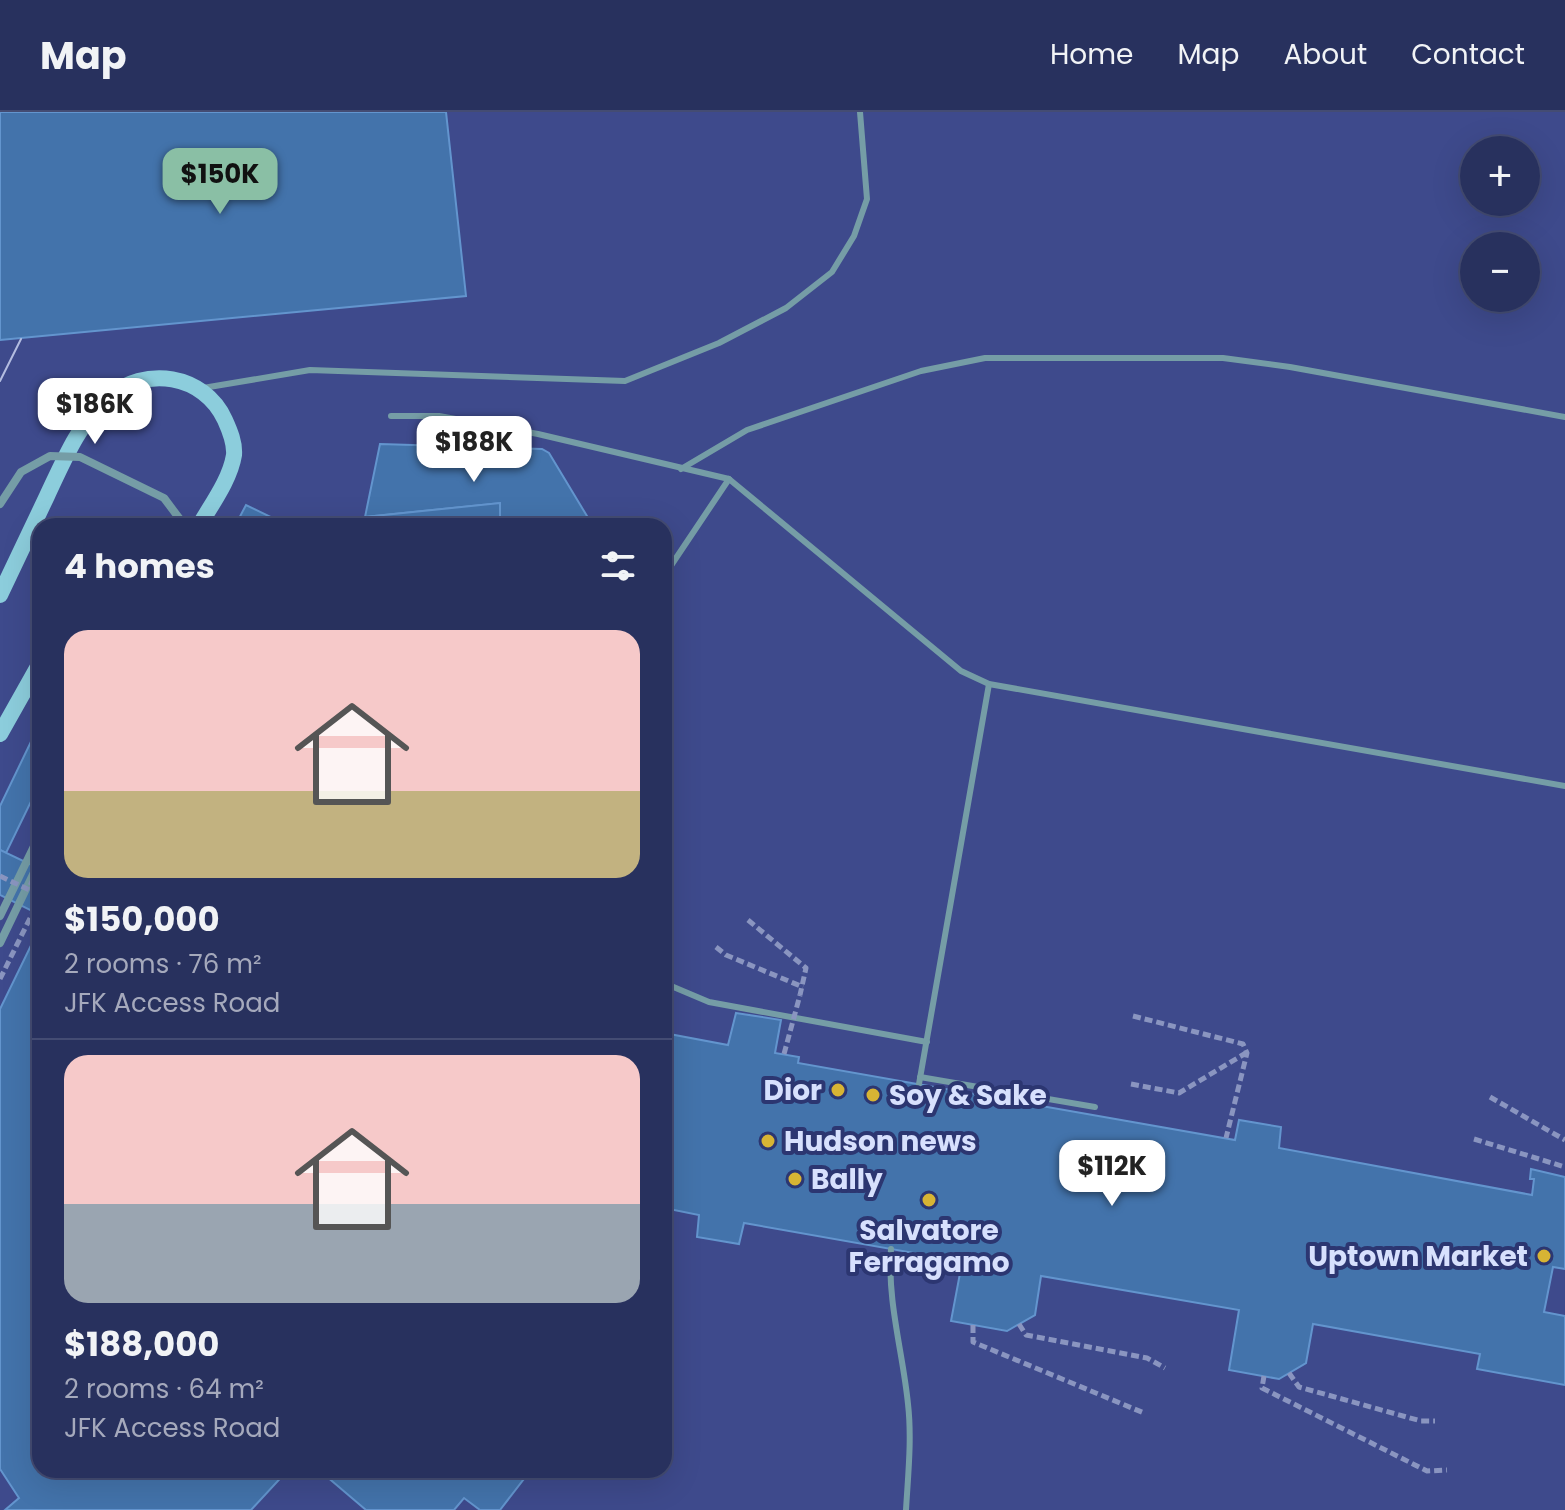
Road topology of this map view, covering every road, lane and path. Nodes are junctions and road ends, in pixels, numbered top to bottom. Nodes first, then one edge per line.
1 (860, 112) edge
2 (199, 389) junction
3 (391, 416) dead end
4 (1565, 417) edge
5 (681, 469) junction
6 (729, 479) junction
7 (0, 504) edge
8 (36, 518) edge
9 (179, 518) edge
10 (203, 518) edge
11 (32, 527) edge
12 (672, 564) edge
13 (0, 595) edge
14 (32, 677) edge
15 (989, 684) junction
16 (0, 734) edge
17 (1565, 786) edge
18 (32, 850) edge
19 (0, 876) edge
20 (32, 876) edge
21 (29, 882) junction
22 (32, 883) edge
23 (32, 892) edge
24 (32, 913) edge
25 (0, 916) edge
26 (748, 920) dead end
27 (0, 943) edge
28 (716, 947) dead end
29 (0, 979) edge
30 (672, 986) edge
31 (803, 987) junction
32 (1133, 1016) dead end
33 (927, 1042) junction
34 (1247, 1053) junction
35 (784, 1054) dead end
36 (1131, 1084) dead end
37 (1490, 1097) dead end
38 (1095, 1107) dead end
39 (1226, 1138) dead end
40 (1474, 1139) dead end
41 (1565, 1140) edge
42 (1565, 1167) edge
43 (891, 1249) dead end
44 (1019, 1324) dead end
45 (973, 1325) dead end
46 (1165, 1368) dead end
47 (1289, 1373) dead end
48 (1264, 1376) dead end
49 (1144, 1413) dead end
50 (1435, 1421) dead end
51 (1447, 1470) dead end
52 (906, 1510) edge

1 - 2 lane
2 - 8 street
2 - 10 street
3 - 5 lane
4 - 5 lane
5 - 6 lane
6 - 12 lane
6 - 15 lane
7 - 9 street, bridge
11 - 13 street
14 - 16 street
15 - 17 lane
15 - 33 lane
18 - 25 street
19 - 23 path, bridge
20 - 21 street
21 - 22 path, bridge
21 - 27 street
24 - 29 path, bridge
26 - 31 path
28 - 31 path
30 - 33 lane
31 - 35 path, bridge
32 - 34 path
33 - 38 lane
34 - 36 path
34 - 39 path
37 - 41 path
40 - 42 path
43 - 52 lane
44 - 46 path
45 - 49 path
47 - 50 path
48 - 51 path

